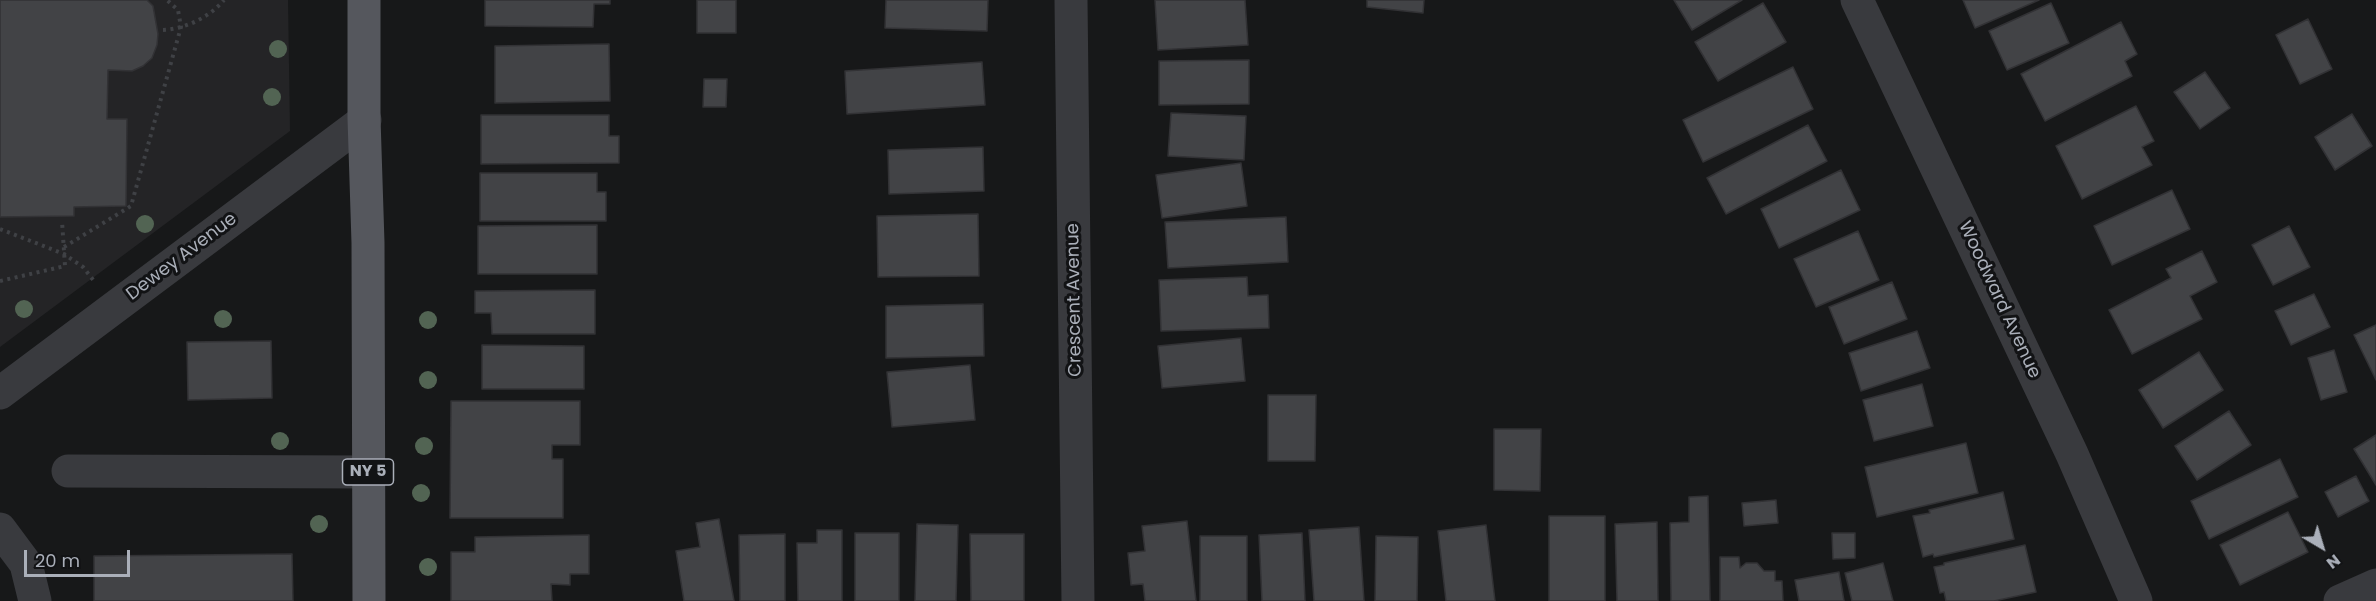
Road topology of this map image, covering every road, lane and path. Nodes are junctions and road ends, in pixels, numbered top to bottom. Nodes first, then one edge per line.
1 (166, 0) edge
2 (224, 0) edge
3 (364, 0) edge
4 (1071, 0) edge
5 (1857, 0) edge
6 (181, 27) junction
7 (163, 30) dead end
8 (365, 120) junction
9 (62, 221) dead end
10 (0, 229) edge
11 (64, 247) junction
12 (64, 254) junction
13 (87, 272) dead end
14 (0, 281) edge
15 (0, 393) edge
16 (68, 471) dead end
17 (368, 472) junction
18 (0, 529) edge
19 (2376, 585) edge
20 (34, 601) edge
21 (369, 601) edge
22 (1078, 601) edge
23 (2136, 601) edge
24 (2340, 601) edge

1 - 6 path
2 - 6 path
3 - 8 main road, NY 5
4 - 22 street, Crescent Avenue
5 - 23 street, Woodward Avenue
6 - 7 path
6 - 11 path
8 - 15 street, Dewey Avenue
8 - 17 main road, NY 5
9 - 11 path
10 - 12 path
11 - 12 path
12 - 13 path
12 - 14 path
16 - 17 street
17 - 21 main road, NY 5
18 - 20 street
19 - 24 street

